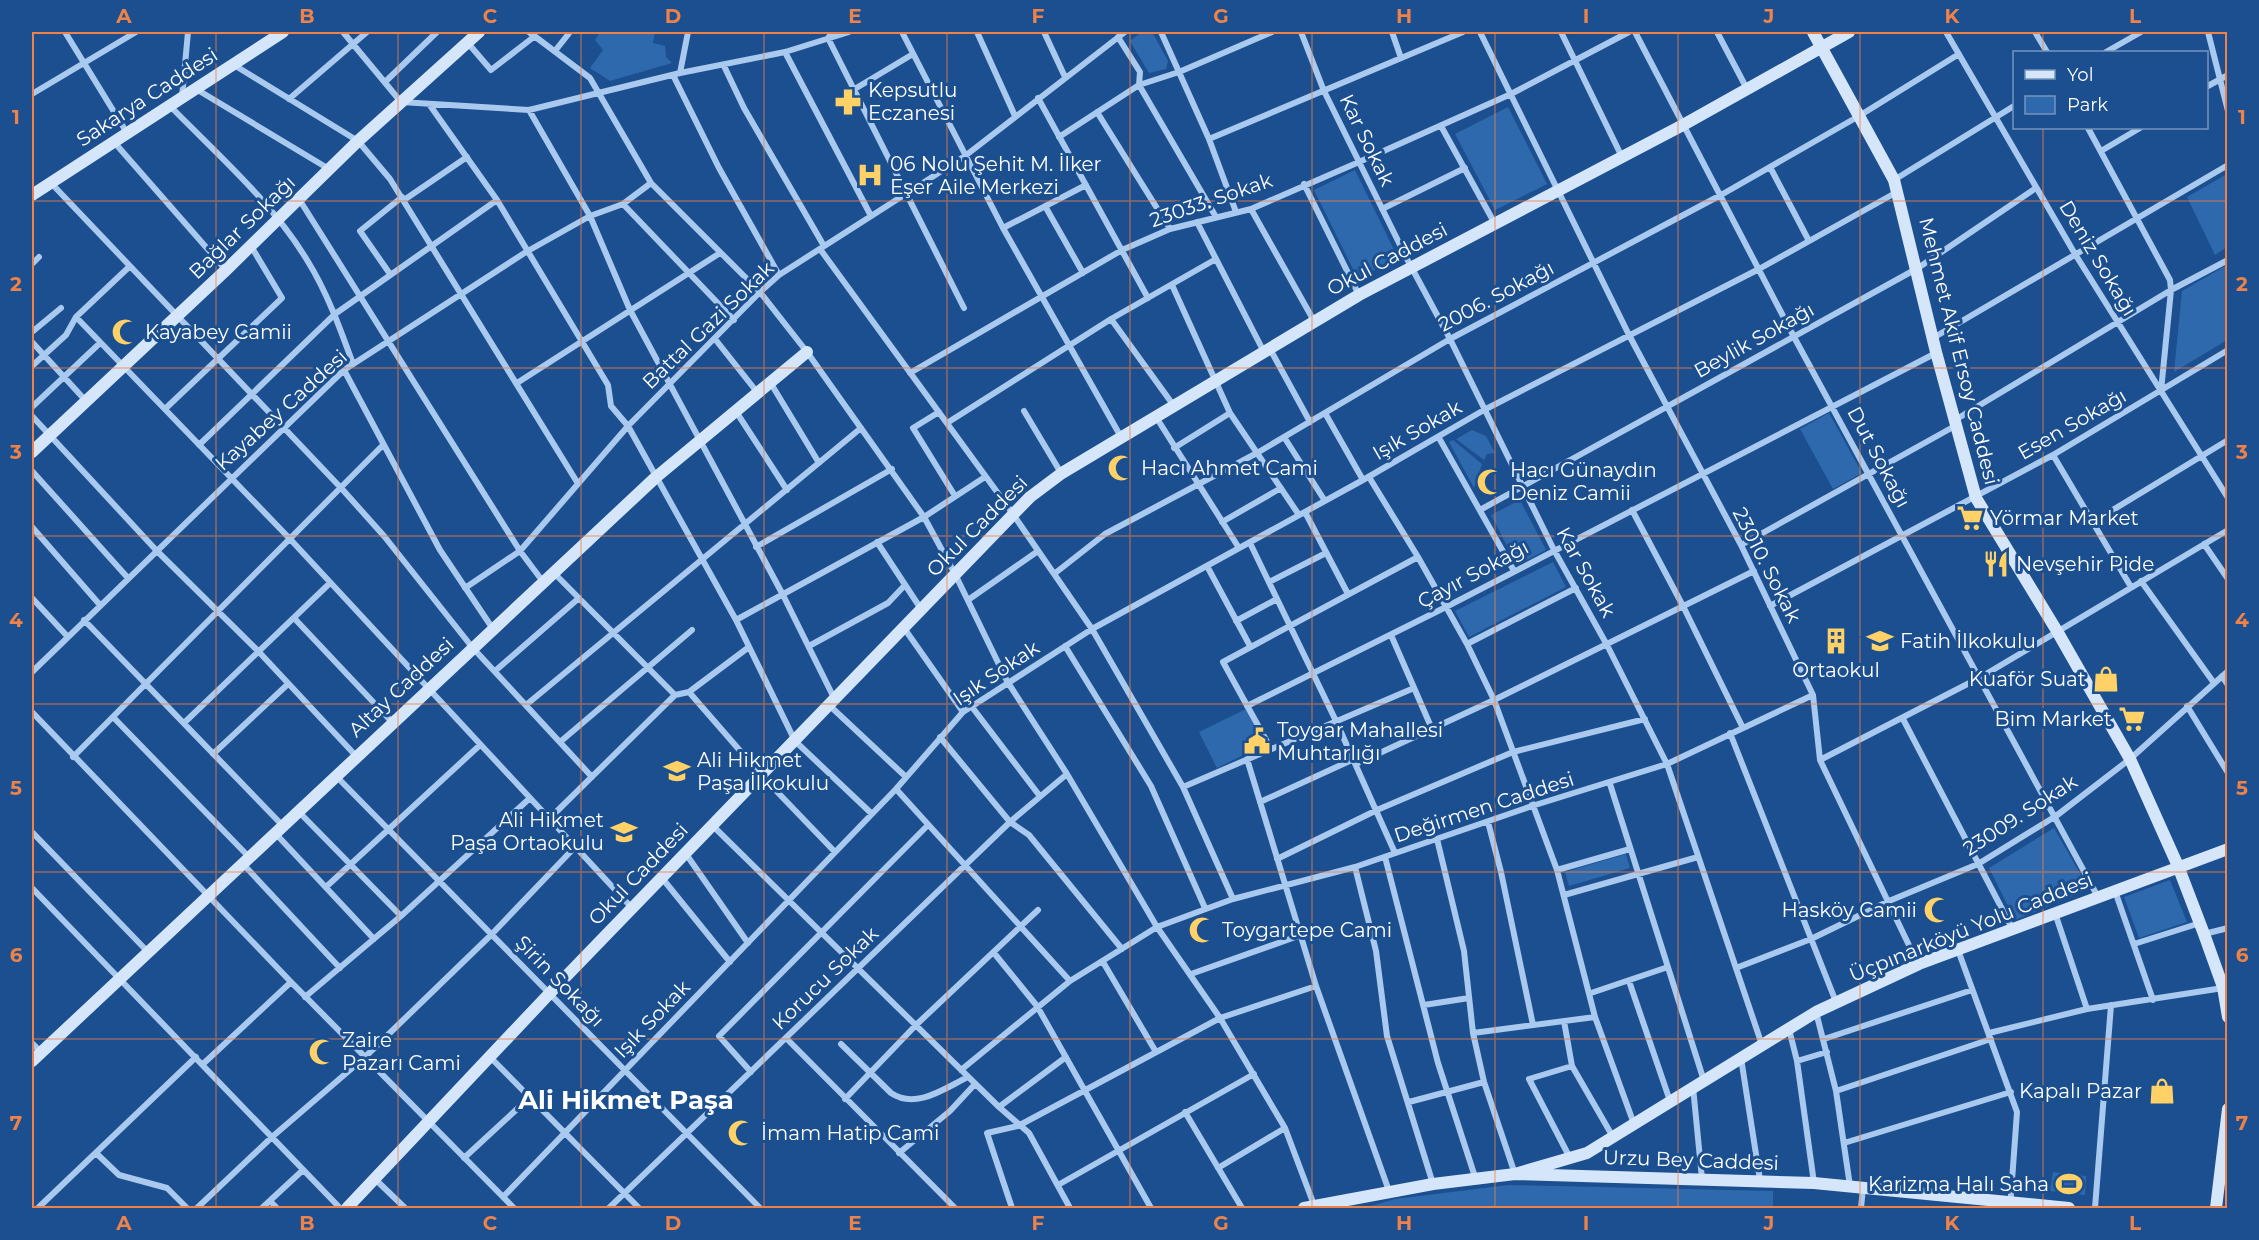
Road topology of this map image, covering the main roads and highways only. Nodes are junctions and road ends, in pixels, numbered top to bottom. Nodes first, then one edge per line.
1 (283, 32) edge
2 (479, 32) edge
3 (1813, 32) edge
4 (1849, 32) edge
5 (1822, 48) junction
6 (32, 195) edge
7 (807, 352) road end
8 (32, 452) edge
9 (2228, 849) edge
10 (2178, 866) junction
11 (2228, 1017) edge
12 (36, 1057) edge
13 (2228, 1109) edge
14 (1515, 1174) junction
15 (1364, 1196) junction
16 (2010, 1206) edge
17 (1309, 1208) edge
18 (347, 1209) edge
19 (1350, 1209) edge
20 (2069, 1209) edge
21 (2216, 1209) edge

1 - 6 main road, Sakarya Caddesi
2 - 8 main road, Bağlar Sokağı
3 - 5 main road, Mehmet Akif Ersoy Caddesi
4 - 5 main road, Okul Caddesi
5 - 10 main road, Mehmet Akif Ersoy Caddesi
5 - 18 main road, Okul Caddesi
7 - 12 main road, Altay Caddesi
9 - 10 main road, Üçpınarköyü Yolu Caddesi
10 - 11 main road, Mehmet Akif Ersoy Caddesi
10 - 14 main road, Üçpınarköyü Yolu Caddesi
13 - 21 main road
14 - 15 main road, Urzu Bey Caddesi
14 - 16 main road, Urzu Bey Caddesi
15 - 17 main road, Urzu Bey Caddesi
15 - 19 main road
16 - 20 main road, Urzu Bey Caddesi

